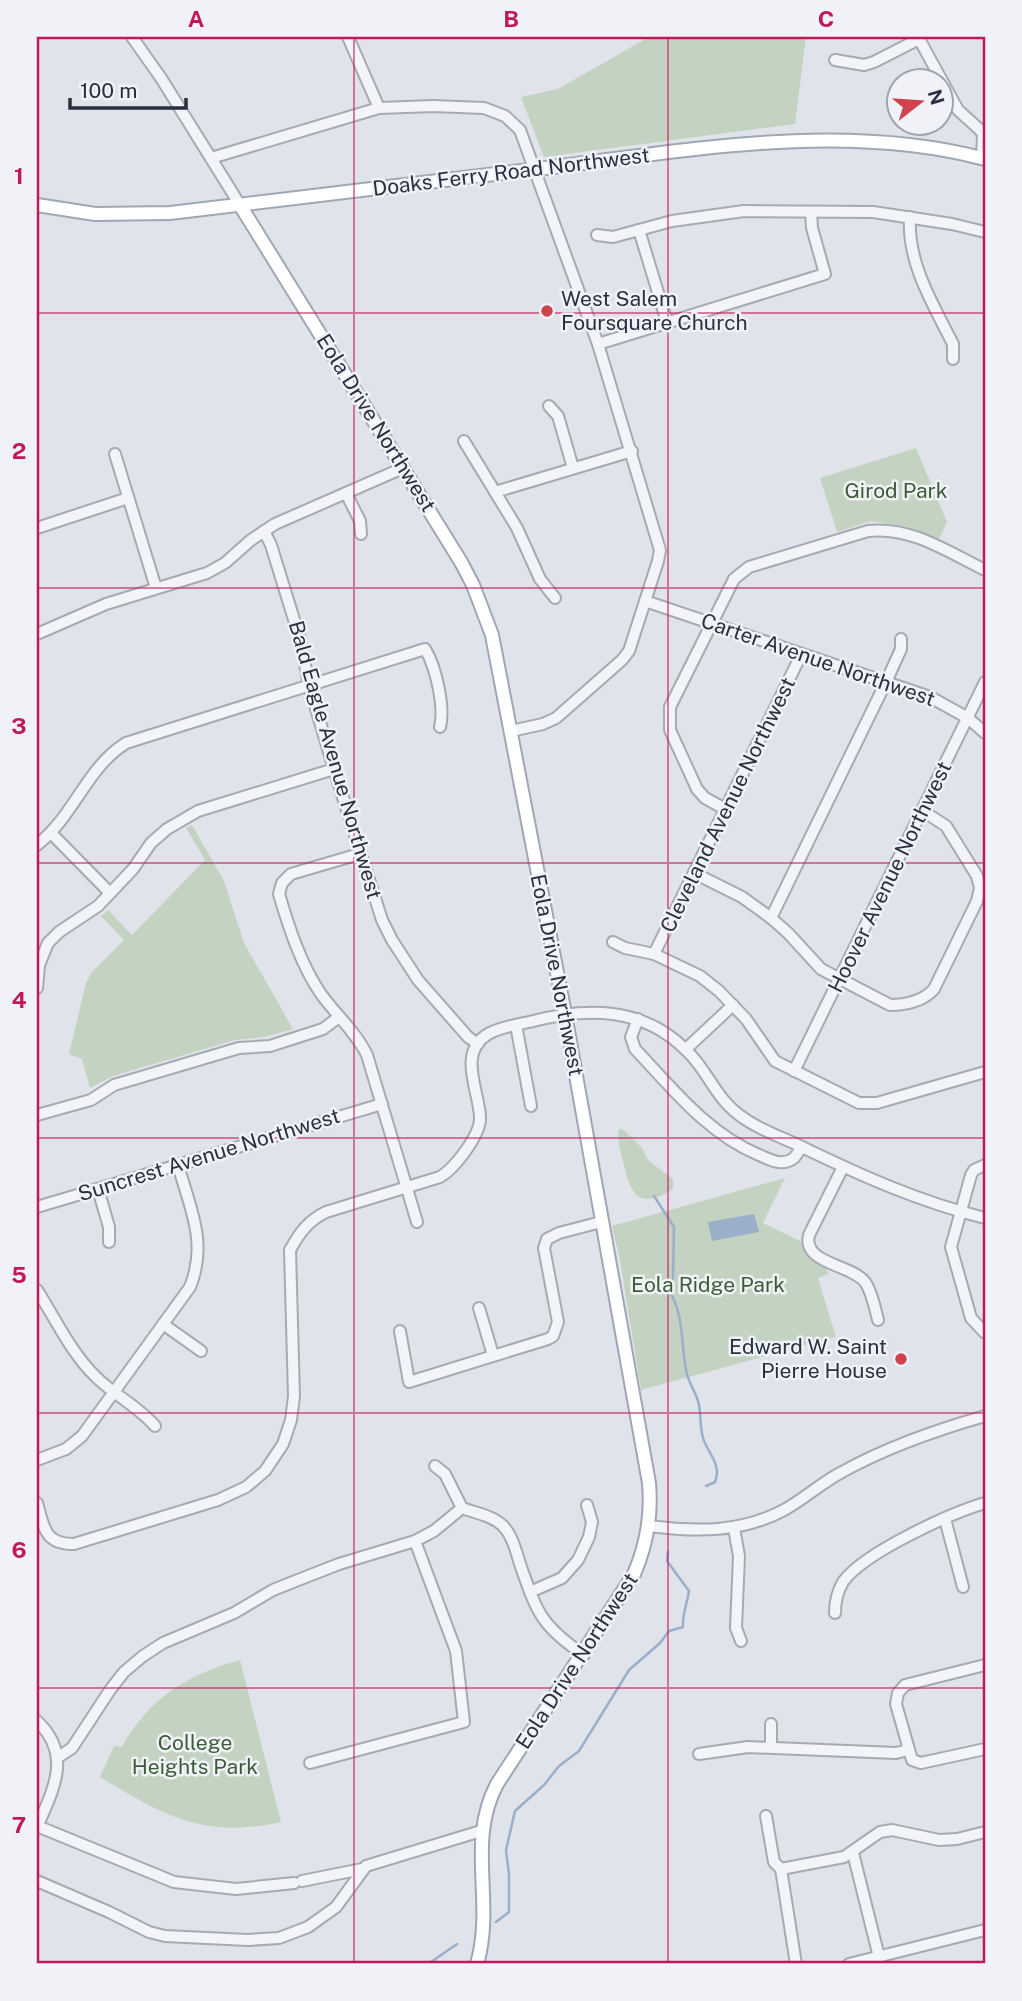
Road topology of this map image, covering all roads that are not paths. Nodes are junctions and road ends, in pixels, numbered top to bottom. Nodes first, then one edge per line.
1 (132, 37) edge
2 (348, 37) edge
3 (919, 38) edge
4 (835, 60) dead end
5 (379, 108) junction
6 (211, 158) junction
7 (984, 158) edge
8 (534, 169) junction
9 (37, 205) edge
10 (240, 205) junction
11 (811, 212) junction
12 (910, 217) junction
13 (639, 230) junction
14 (985, 232) edge
15 (597, 234) dead end
16 (667, 322) junction
17 (598, 344) junction
18 (953, 359) dead end
19 (549, 406) dead end
20 (464, 441) dead end
21 (632, 451) junction
22 (115, 454) dead end
23 (403, 468) junction
24 (573, 468) junction
25 (495, 492) junction
26 (346, 493) junction
27 (128, 498) junction
28 (37, 528) edge
29 (264, 531) junction
30 (361, 534) dead end
31 (985, 570) edge
32 (156, 588) junction
33 (555, 598) dead end
34 (645, 601) junction
35 (711, 624) junction
36 (37, 634) edge
37 (901, 639) dead end
38 (801, 655) junction
39 (886, 682) junction
40 (985, 682) edge
41 (309, 685) junction
42 (968, 718) junction
43 (440, 727) dead end
44 (511, 731) junction
45 (985, 733) edge
46 (334, 769) junction
47 (725, 809) junction
48 (923, 811) junction
49 (51, 833) junction
50 (37, 845) edge
51 (359, 853) junction
52 (695, 873) junction
53 (110, 893) junction
54 (771, 918) junction
55 (612, 942) dead end
56 (654, 954) junction
57 (840, 980) junction
58 (37, 988) edge
59 (733, 1005) junction
60 (565, 1014) junction
61 (339, 1017) junction
62 (638, 1019) junction
63 (516, 1025) junction
64 (478, 1044) junction
65 (686, 1049) junction
66 (794, 1071) junction
67 (985, 1072) edge
68 (382, 1104) junction
69 (531, 1106) dead end
70 (37, 1115) edge
71 (802, 1147) junction
72 (178, 1165) junction
73 (985, 1165) edge
74 (843, 1167) junction
75 (406, 1187) junction
76 (98, 1189) junction
77 (37, 1207) edge
78 (960, 1212) junction
79 (985, 1218) edge
80 (416, 1222) dead end
81 (601, 1222) junction
82 (109, 1242) dead end
83 (38, 1295) edge
84 (479, 1308) dead end
85 (878, 1320) dead end
86 (163, 1324) junction
87 (400, 1331) dead end
88 (985, 1332) edge
89 (201, 1351) dead end
90 (493, 1355) junction
91 (115, 1391) junction
92 (985, 1416) edge
93 (155, 1426) dead end
94 (37, 1460) edge
95 (435, 1466) dead end
96 (37, 1503) edge
97 (985, 1503) edge
98 (587, 1505) dead end
99 (462, 1508) junction
100 (945, 1519) junction
101 (649, 1526) junction
102 (734, 1528) junction
103 (415, 1541) junction
104 (963, 1587) dead end
105 (530, 1592) junction
106 (835, 1613) dead end
107 (741, 1641) dead end
108 (584, 1655) junction
109 (985, 1665) edge
110 (37, 1721) edge
111 (771, 1724) dead end
112 (771, 1747) junction
113 (985, 1749) edge
114 (908, 1750) junction
115 (699, 1754) dead end
116 (57, 1758) junction
117 (310, 1763) dead end
118 (766, 1816) dead end
119 (38, 1822) edge
120 (481, 1831) junction
121 (985, 1832) edge
122 (853, 1853) junction
123 (362, 1869) junction
124 (780, 1869) junction
125 (37, 1881) edge
126 (985, 1930) edge
127 (878, 1957) junction
128 (855, 1963) edge
129 (477, 1964) edge
130 (796, 1964) edge

1 - 6 street, Eola Drive Northwest
2 - 5 street
3 - 4 street
3 - 7 street
5 - 6 street
5 - 8 street
6 - 10 street, Eola Drive Northwest
7 - 8 main road, Doaks Ferry Road Northwest
8 - 10 main road, Doaks Ferry Road Northwest
8 - 17 street
9 - 10 main road, Doaks Ferry Road Northwest
10 - 23 main road, Eola Drive Northwest
11 - 12 street
11 - 13 street
11 - 16 street
12 - 14 street
12 - 18 street
13 - 15 street
13 - 16 street
16 - 17 street
17 - 21 street
19 - 24 street
20 - 25 street
21 - 24 street
21 - 34 street
22 - 27 street
23 - 26 street
23 - 44 main road, Eola Drive Northwest
24 - 25 street
25 - 33 street
26 - 29 street
26 - 30 street
27 - 28 street
27 - 32 street
29 - 32 street
29 - 41 street, Bald Eagle Avenue Northwest
31 - 35 street
32 - 36 street
34 - 35 street, Carter Avenue Northwest
34 - 44 street
35 - 38 street, Carter Avenue Northwest
35 - 47 street
37 - 39 street
38 - 39 street, Carter Avenue Northwest
38 - 47 street, Cleveland Avenue Northwest
39 - 42 street, Carter Avenue Northwest
39 - 54 street
40 - 42 street, Hoover Avenue Northwest
41 - 43 street
41 - 46 street, Bald Eagle Avenue Northwest
41 - 49 street
42 - 45 street, Carter Avenue Northwest
42 - 48 street, Hoover Avenue Northwest
44 - 60 main road, Eola Drive Northwest
46 - 51 street, Bald Eagle Avenue Northwest
46 - 53 street
47 - 52 street, Cleveland Avenue Northwest
48 - 57 street, Hoover Avenue Northwest
48 - 57 street
49 - 50 street
49 - 53 street
51 - 61 street
51 - 64 street, Bald Eagle Avenue Northwest
52 - 54 street
52 - 56 street, Cleveland Avenue Northwest
53 - 58 street
54 - 57 street
55 - 56 street
56 - 59 street
57 - 66 street, Hoover Avenue Northwest
59 - 65 street
59 - 66 street
60 - 62 street
60 - 63 street
60 - 81 main road, Eola Drive Northwest
61 - 68 street
61 - 70 street
62 - 65 street
62 - 71 street
63 - 64 street
63 - 69 street
64 - 75 street
65 - 71 street
66 - 67 street
68 - 72 street, Suncrest Avenue Northwest
68 - 75 street
71 - 74 street
72 - 76 street, Suncrest Avenue Northwest
72 - 86 street
73 - 78 street
74 - 78 street
74 - 85 street
75 - 80 street
75 - 96 street
76 - 77 street, Suncrest Avenue Northwest
76 - 82 street
78 - 79 street
78 - 88 street
81 - 90 street
81 - 101 main road, Eola Drive Northwest
83 - 91 street
84 - 90 street
86 - 89 street
86 - 91 street
87 - 90 street
91 - 93 street
91 - 94 street
92 - 102 street
95 - 99 street
97 - 100 street
98 - 105 street
99 - 103 street
99 - 105 street
100 - 104 street
100 - 106 street
101 - 102 street
101 - 108 main road, Eola Drive Northwest
102 - 107 street
103 - 116 street
103 - 117 street
105 - 108 street
108 - 120 main road, Eola Drive Northwest
109 - 114 street
110 - 116 street
111 - 112 street
112 - 114 street
112 - 115 street
113 - 114 street
116 - 119 street
118 - 124 street
119 - 123 street
120 - 123 street
120 - 129 main road, Eola Drive Northwest
121 - 122 street
122 - 124 street
122 - 127 street
123 - 125 street
124 - 130 street
126 - 127 street
127 - 128 street

